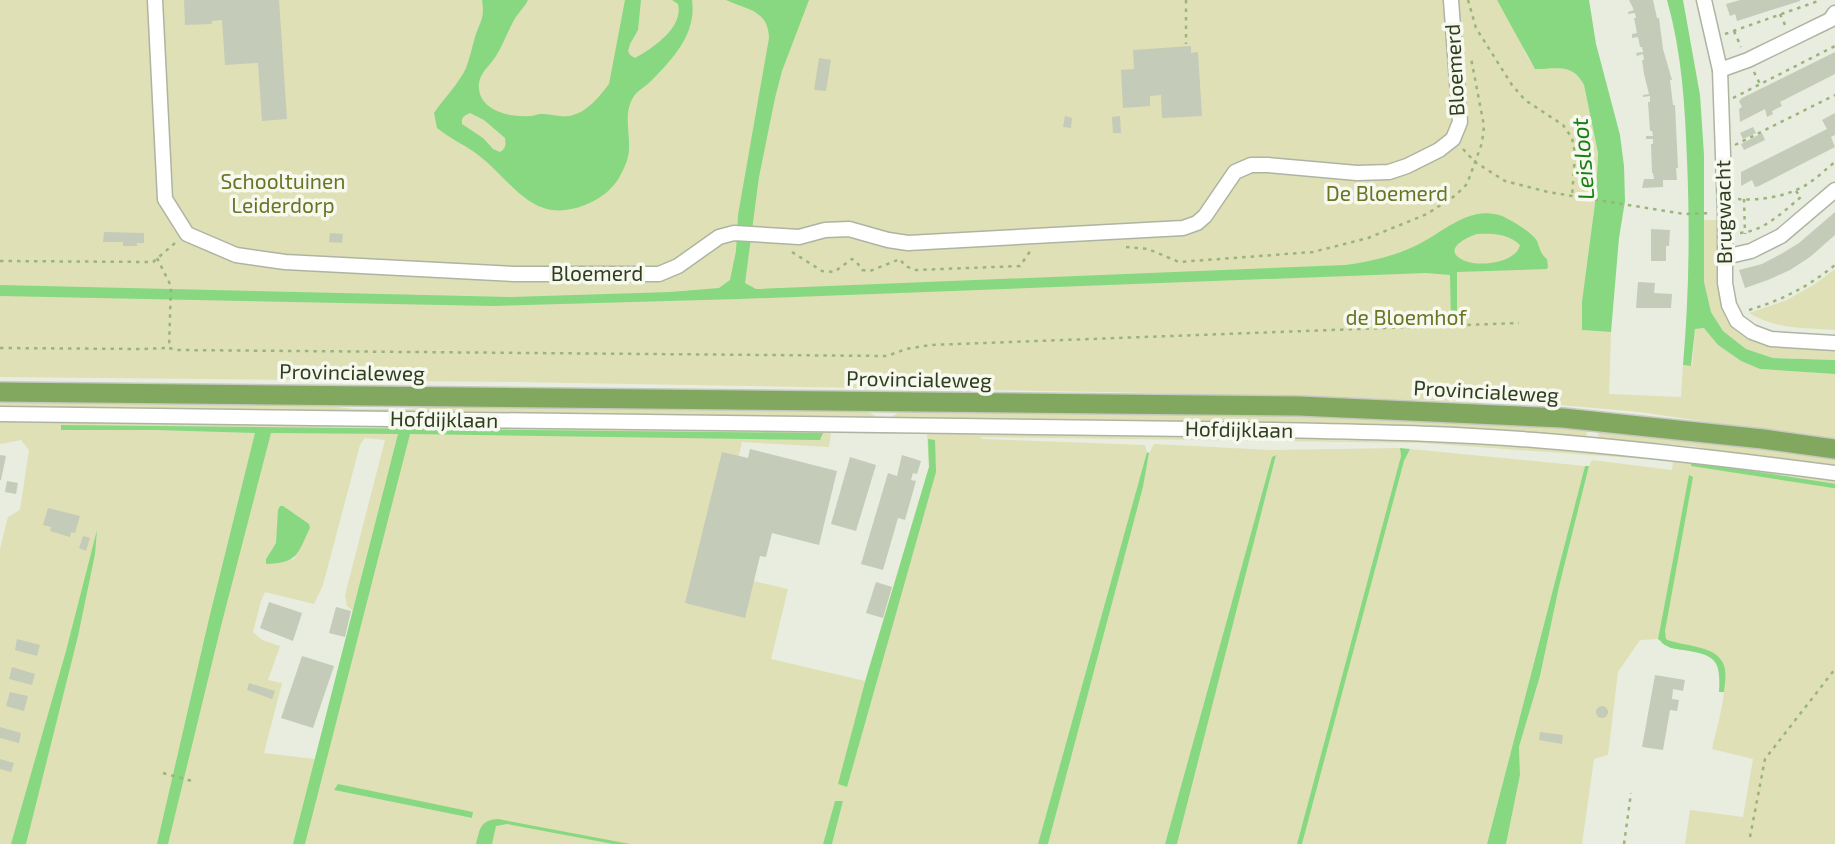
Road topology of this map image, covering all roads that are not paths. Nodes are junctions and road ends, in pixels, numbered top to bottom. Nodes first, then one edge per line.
1 (155, 0) edge
2 (1451, 0) edge
3 (1704, 0) edge
4 (1835, 13) edge
5 (1720, 70) junction
6 (1835, 190) edge
7 (1725, 257) junction
8 (1835, 343) edge
9 (0, 392) edge
10 (890, 402) junction
11 (0, 414) edge
12 (1593, 421) junction
13 (888, 426) junction
14 (1590, 446) junction
15 (1835, 449) edge
16 (1835, 473) edge

1 - 2 street, Bloemerd
3 - 5 street, Brugwacht
4 - 5 street
5 - 7 street, Brugwacht
6 - 7 street
7 - 8 street, Brugwacht
9 - 10 main road, Provincialeweg
10 - 12 main road, Provincialeweg
10 - 13 street
11 - 13 street, Hofdijklaan
12 - 14 street
12 - 15 main road, Provincialeweg
13 - 14 street, Hofdijklaan
14 - 16 street, Hofdijklaan

